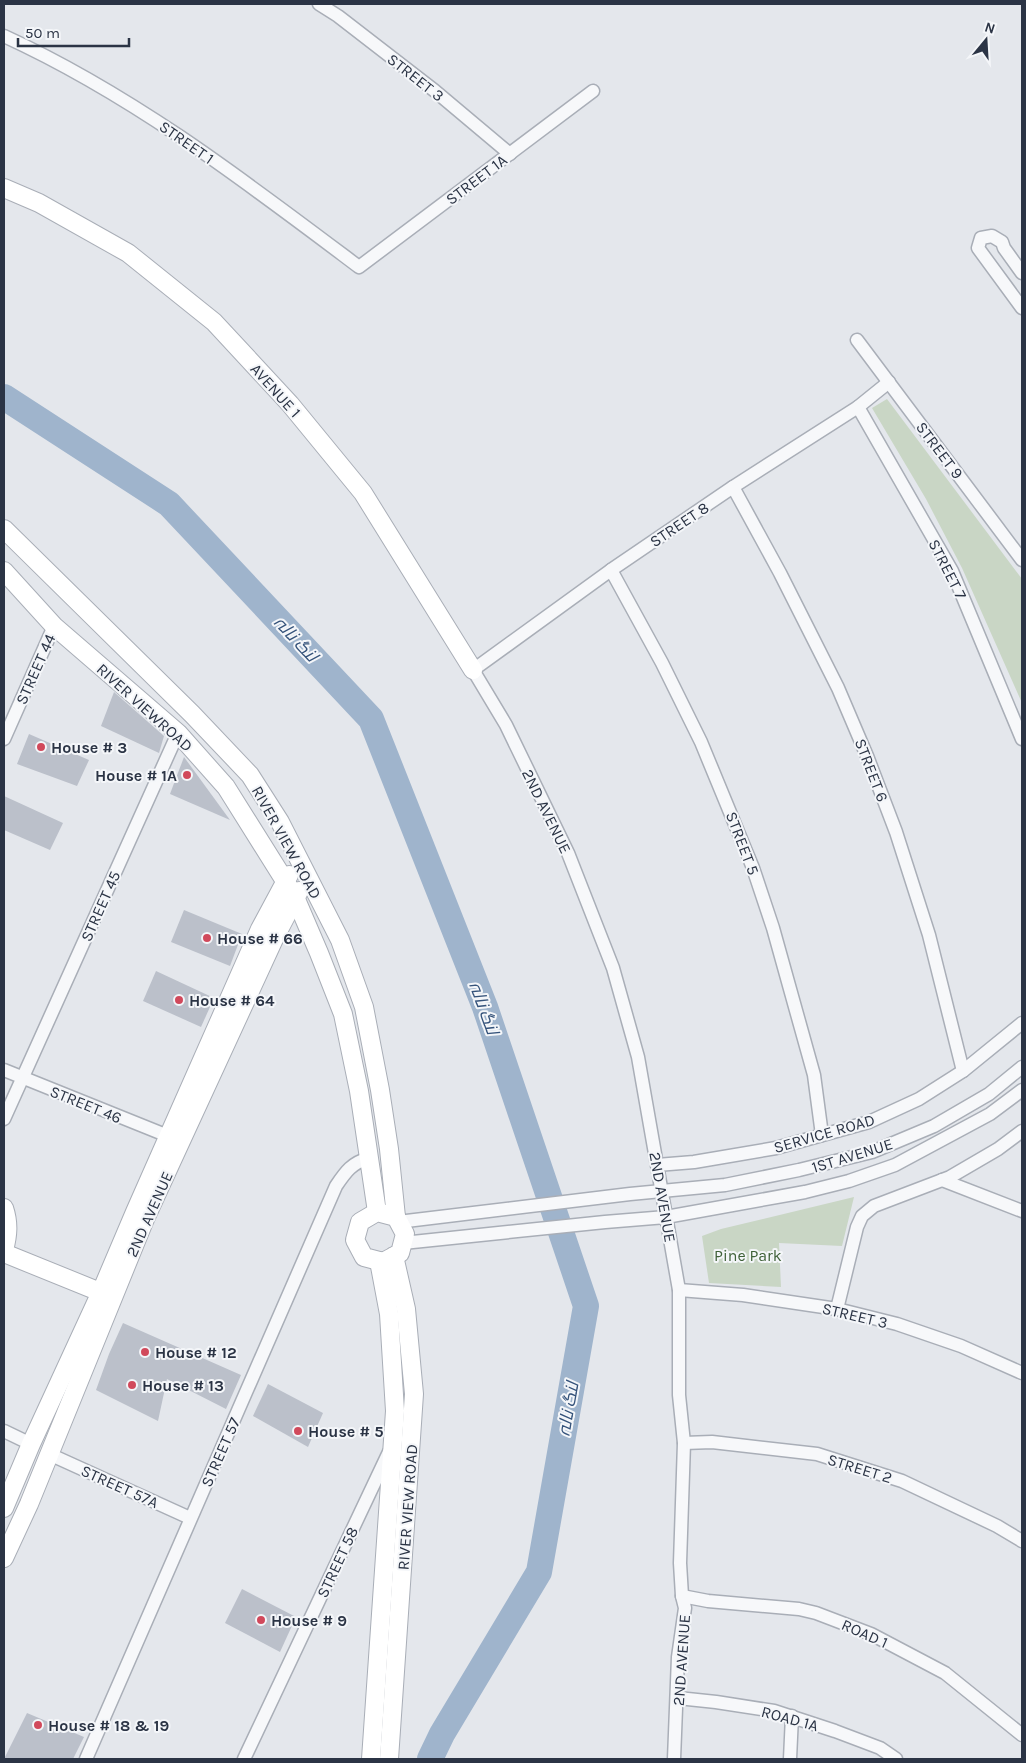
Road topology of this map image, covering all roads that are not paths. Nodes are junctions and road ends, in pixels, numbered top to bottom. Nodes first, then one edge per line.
1 (320, 4) edge
2 (4, 36) edge
3 (593, 92) dead end
4 (510, 154) junction
5 (4, 188) edge
6 (1020, 266) edge
7 (359, 267) joint
8 (1022, 308) edge
9 (857, 340) dead end
10 (889, 382) junction
11 (858, 407) junction
12 (734, 487) junction
13 (4, 529) edge
14 (1022, 560) edge
15 (611, 570) junction
16 (4, 571) edge
17 (54, 626) junction
18 (473, 670) junction
19 (178, 733) junction
20 (4, 739) edge
21 (1022, 739) edge
22 (299, 858) junction
23 (308, 876) junction
24 (285, 882) junction
25 (295, 897) junction
26 (1022, 1023) edge
27 (1022, 1068) edge
28 (4, 1070) edge
29 (963, 1071) junction
30 (22, 1078) junction
31 (1022, 1090) edge
32 (4, 1119) edge
33 (1022, 1131) edge
34 (822, 1135) junction
35 (168, 1136) junction
36 (369, 1158) junction
37 (657, 1165) junction
38 (942, 1180) junction
39 (662, 1192) junction
40 (4, 1208) edge
41 (1022, 1211) edge
42 (377, 1212) junction
43 (666, 1217) junction
44 (403, 1219) junction
45 (398, 1250) junction
46 (4, 1252) edge
47 (678, 1290) junction
48 (107, 1295) junction
49 (837, 1309) junction
50 (1022, 1373) edge
51 (4, 1431) edge
52 (684, 1443) junction
53 (31, 1444) junction
54 (392, 1446) junction
55 (49, 1454) junction
56 (4, 1508) edge
57 (190, 1518) junction
58 (1022, 1541) edge
59 (4, 1558) edge
60 (682, 1596) junction
61 (678, 1698) junction
62 (792, 1716) junction
63 (1022, 1735) edge
64 (86, 1759) edge
65 (244, 1759) edge
66 (371, 1759) edge
67 (389, 1759) edge
68 (674, 1759) edge
69 (790, 1759) edge
70 (896, 1759) edge

1 - 4 street, STREET 3
2 - 7 street, STREET 1
3 - 4 street, STREET 1A
4 - 7 street, STREET 1A
5 - 18 street, AVENUE 1
6 - 8 street
9 - 10 street, STREET 9
10 - 11 street, STREET 8
10 - 14 street, STREET 9
11 - 12 street, STREET 8
11 - 21 street, STREET 7
12 - 15 street, STREET 8
12 - 29 street, STREET 6
13 - 22 street, RIVER VIEW ROAD
15 - 18 street, STREET 8
15 - 34 street, STREET 5
16 - 17 street, RIVER VIEWROAD
17 - 19 street, RIVER VIEWROAD
17 - 20 street, STREET 44
18 - 37 street, 2ND AVENUE
19 - 24 street, RIVER VIEWROAD
19 - 30 street, STREET 45
22 - 23 street, RIVER VIEW ROAD
22 - 24 street, 2ND AVENUE
23 - 25 street, 2ND AVENUE
23 - 44 street, RIVER VIEW ROAD
24 - 25 street, RIVER VIEW ROAD
24 - 35 street, 2ND AVENUE
25 - 36 street, RIVER VIEW ROAD
25 - 48 street, 2ND AVENUE
26 - 29 street, SERVICE ROAD
27 - 39 street, 1ST AVENUE
28 - 30 street, STREET 46
29 - 34 street, SERVICE ROAD
30 - 32 street, STREET 45
30 - 35 street, STREET 46
31 - 43 street, 1ST AVENUE
33 - 38 street
34 - 37 street, SERVICE ROAD
35 - 48 street, 2ND AVENUE
36 - 42 street, RIVER VIEW ROAD
36 - 57 street, STREET 57
37 - 39 street, 2ND AVENUE
38 - 41 street
38 - 49 street
39 - 43 street, 2ND AVENUE
39 - 44 street, 1ST AVENUE
40 - 46 street
42 - 44 street
42 - 45 street
43 - 45 street, 1ST AVENUE
43 - 47 street, 2ND AVENUE
44 - 45 street
45 - 54 street, RIVER VIEW ROAD
45 - 67 street, RIVER VIEW ROAD
46 - 48 street
47 - 49 street, STREET 3
47 - 52 street, 2ND AVENUE
48 - 53 street, 2ND AVENUE
48 - 55 street, 2ND AVENUE
49 - 50 street, STREET 3
51 - 53 street
52 - 58 street, STREET 2
52 - 60 street, 2ND AVENUE
53 - 55 street
53 - 56 street, 2ND AVENUE
54 - 65 street, STREET 58
54 - 66 street, RIVER VIEW ROAD
55 - 57 street, STREET 57A
55 - 59 street, 2ND AVENUE
57 - 64 street, STREET 57
60 - 61 street, 2ND AVENUE
60 - 63 street, ROAD 1
61 - 62 street, ROAD 1A
61 - 68 street, 2ND AVENUE
62 - 69 street
62 - 70 street, ROAD 1A

